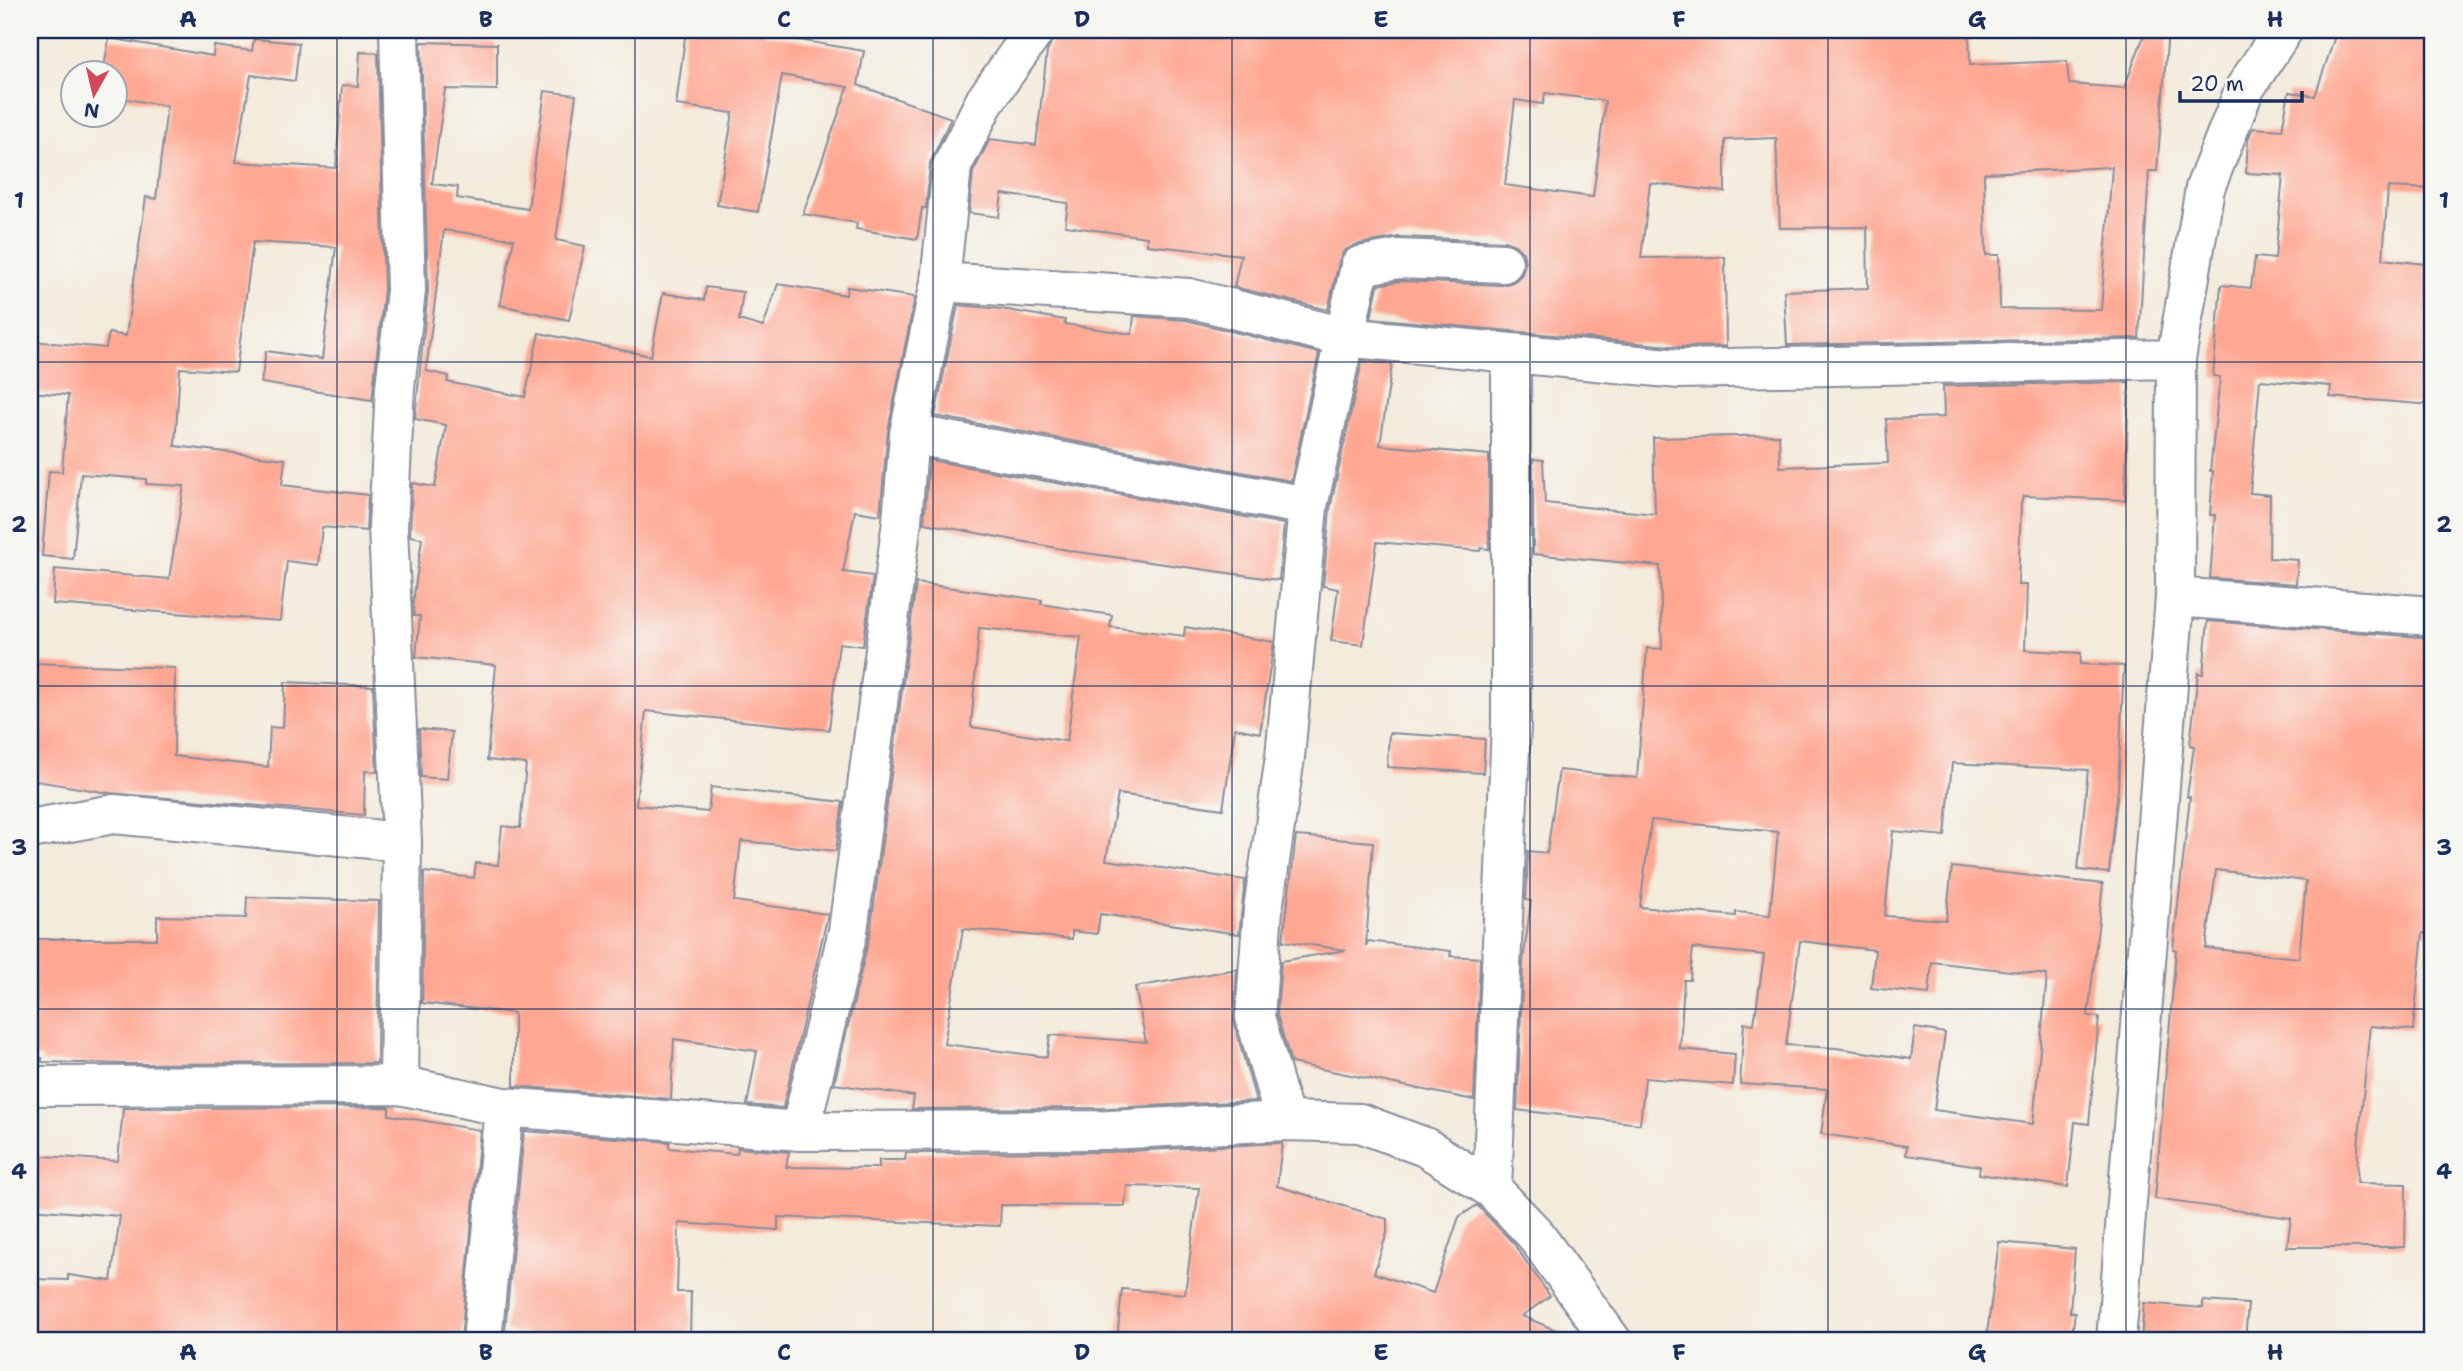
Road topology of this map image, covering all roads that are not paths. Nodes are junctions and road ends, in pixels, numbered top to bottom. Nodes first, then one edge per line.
1 (399, 30) edge
2 (1035, 30) edge
3 (2283, 30) edge
4 (1503, 264) dead end
5 (940, 282) junction
6 (1343, 337) junction
7 (1511, 353) junction
8 (2176, 359) junction
9 (909, 434) junction
10 (1308, 506) junction
11 (2175, 597) junction
12 (2433, 616) edge
13 (30, 829) edge
14 (402, 842) junction
15 (399, 1085) junction
16 (30, 1086) edge
17 (504, 1107) junction
18 (1285, 1121) junction
19 (800, 1131) junction
20 (1492, 1189) junction
21 (482, 1341) edge
22 (1612, 1341) edge
23 (2116, 1341) edge

1 - 14 street
2 - 5 street
3 - 8 street
4 - 6 street
5 - 6 street
5 - 9 street
6 - 7 street
6 - 10 street
7 - 8 street
7 - 20 street
8 - 11 street
9 - 10 street
9 - 19 street
10 - 18 street
11 - 12 street
11 - 23 street
13 - 14 street
14 - 15 street
15 - 16 street
15 - 17 street
17 - 19 street
17 - 21 street
18 - 19 street
18 - 20 street
20 - 22 street

